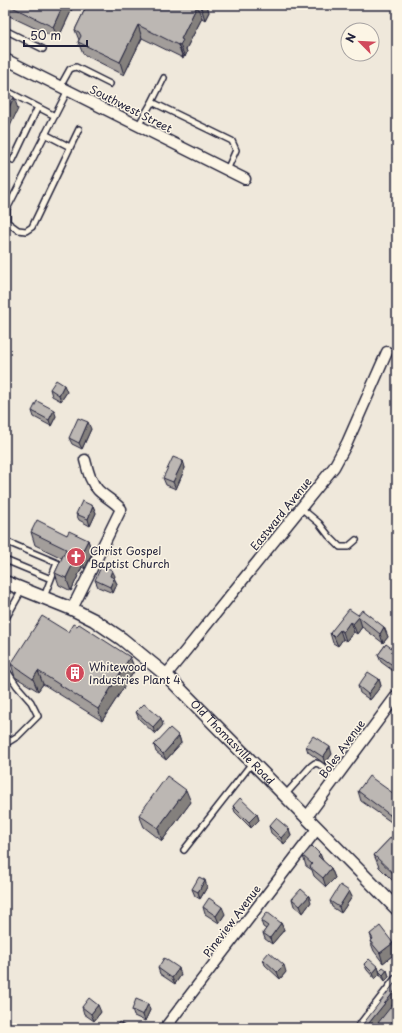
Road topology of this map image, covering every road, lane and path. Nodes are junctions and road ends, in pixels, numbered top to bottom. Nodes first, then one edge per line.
1 (5, 30) edge
2 (43, 49) dead end
3 (5, 60) edge
4 (164, 78) dead end
5 (110, 84) dead end
6 (64, 89) junction
7 (5, 90) edge
8 (152, 102) junction
9 (38, 107) junction
10 (55, 116) junction
11 (138, 126) junction
12 (79, 129) dead end
13 (45, 134) junction
14 (70, 147) junction
15 (13, 160) dead end
16 (227, 170) junction
17 (246, 179) dead end
18 (387, 352) dead end
19 (85, 460) dead end
20 (301, 508) junction
21 (356, 540) dead end
22 (5, 541) edge
23 (5, 560) edge
24 (51, 579) junction
25 (5, 582) edge
26 (22, 589) junction
27 (43, 598) junction
28 (72, 609) junction
29 (5, 620) edge
30 (5, 668) edge
31 (166, 675) junction
32 (397, 695) edge
33 (5, 744) edge
34 (252, 763) junction
35 (336, 777) junction
36 (284, 796) junction
37 (306, 818) junction
38 (317, 829) junction
39 (184, 850) dead end
40 (397, 909) edge
41 (397, 980) edge
42 (165, 1028) edge
43 (360, 1028) edge

1 - 2 lane
3 - 6 street, Southwest Street
4 - 8 lane
5 - 6 lane
6 - 10 lane
6 - 11 street, Southwest Street
7 - 9 lane
8 - 11 lane
8 - 16 lane
9 - 10 lane
9 - 15 lane
10 - 13 lane
11 - 16 street, Southwest Street
12 - 14 lane
13 - 14 lane
13 - 14 lane
16 - 17 street, Southwest Street
18 - 20 street, Eastward Avenue
19 - 28 street
20 - 21 lane
20 - 31 street, Eastward Avenue
22 - 24 lane
23 - 24 lane
24 - 27 lane
25 - 26 street, Old Thomasville Road
26 - 27 street, Old Thomasville Road
26 - 29 lane
27 - 28 street, Old Thomasville Road
28 - 31 street, Old Thomasville Road
30 - 33 lane
31 - 34 street, Old Thomasville Road
32 - 35 street, Boles Avenue
34 - 36 street, Old Thomasville Road
34 - 39 lane
35 - 36 lane
35 - 37 street, Boles Avenue
36 - 37 street, Old Thomasville Road
37 - 38 street, Old Thomasville Road
38 - 40 street, Old Thomasville Road
38 - 42 street, Pineview Avenue
41 - 43 street

